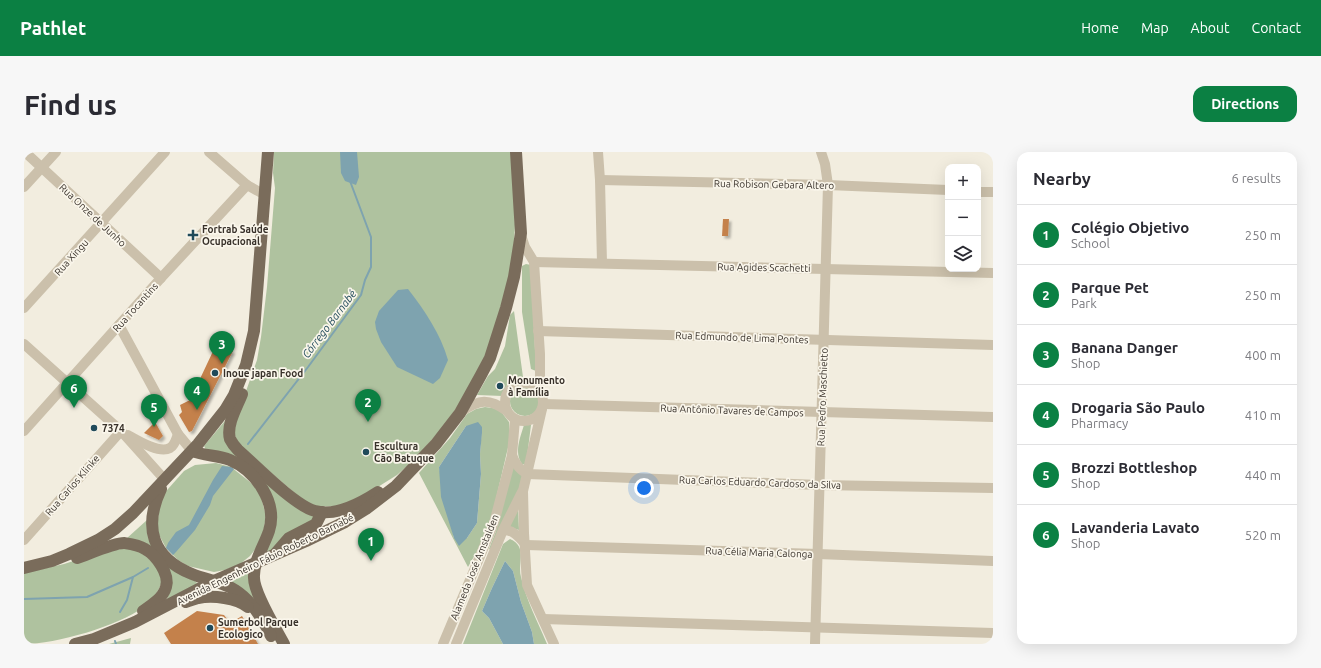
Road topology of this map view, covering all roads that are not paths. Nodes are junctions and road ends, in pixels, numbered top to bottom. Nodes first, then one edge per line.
1 (25, 152) edge
2 (56, 152) edge
3 (165, 152) edge
4 (209, 152) edge
5 (268, 152) edge
6 (516, 152) edge
7 (598, 152) edge
8 (821, 152) edge
9 (42, 167) junction
10 (600, 180) junction
11 (247, 185) junction
12 (828, 185) junction
13 (24, 187) edge
14 (945, 190) edge
15 (981, 192) edge
16 (993, 192) edge
17 (265, 194) junction
18 (101, 223) junction
19 (521, 233) junction
20 (534, 262) junction
21 (602, 263) junction
22 (826, 268) junction
23 (993, 273) edge
24 (161, 278) junction
25 (24, 308) edge
26 (119, 325) junction
27 (255, 326) junction
28 (538, 331) junction
29 (824, 340) junction
30 (24, 344) edge
31 (993, 345) edge
32 (67, 382) junction
33 (538, 388) junction
34 (543, 406) junction
35 (507, 411) junction
36 (460, 413) junction
37 (821, 413) junction
38 (993, 417) edge
39 (515, 418) junction
40 (24, 431) edge
41 (120, 431) junction
42 (178, 434) junction
43 (192, 451) junction
44 (512, 455) junction
45 (418, 463) junction
46 (527, 474) junction
47 (165, 480) junction
48 (819, 485) junction
49 (993, 488) edge
50 (523, 491) junction
51 (322, 512) junction
52 (503, 530) junction
53 (24, 540) edge
54 (526, 545) junction
55 (818, 554) junction
56 (274, 555) junction
57 (52, 561) junction
58 (993, 561) edge
59 (256, 562) junction
60 (24, 568) edge
61 (214, 581) junction
62 (228, 599) junction
63 (162, 608) junction
64 (543, 619) junction
65 (266, 624) junction
66 (816, 627) junction
67 (120, 628) junction
68 (993, 633) edge
69 (75, 644) edge
70 (275, 644) edge
71 (284, 644) edge
72 (443, 644) edge
73 (456, 644) edge
74 (554, 644) edge
75 (815, 644) edge

1 - 9 street, Rua Onze de Junho
2 - 9 street
3 - 18 street, Rua Xingu
4 - 11 street
5 - 17 main road
6 - 19 main road, Avenida Engenheiro Fábio Roberto Barnabé
7 - 10 street
8 - 12 street, Rua Pedro Maschietto
9 - 13 street
9 - 18 street, Rua Onze de Junho
10 - 12 street, Rua Robison Gebara Altero
10 - 21 street
11 - 17 street
11 - 24 street, Rua Tocantins
12 - 14 street, Rua Robison Gebara Altero
12 - 22 street, Rua Pedro Maschietto
15 - 16 street
17 - 27 main road
18 - 24 street, Rua Onze de Junho
18 - 25 street, Rua Xingu
19 - 20 street
19 - 36 main road, Avenida Engenheiro Fábio Roberto Barnabé
20 - 21 street, Rua Agides Scachetti
20 - 28 street
21 - 22 street, Rua Agides Scachetti
22 - 23 street, Rua Agides Scachetti
22 - 29 street, Rua Pedro Maschietto
24 - 26 street, Rua Tocantins
26 - 32 street, Rua Tocantins
26 - 42 street
27 - 43 main road
27 - 51 main road
28 - 29 street, Rua Edmundo de Lima Pontes
28 - 33 street
29 - 31 street, Rua Edmundo de Lima Pontes
29 - 37 street, Rua Pedro Maschietto
30 - 32 street
32 - 40 street, Rua Tocantins
32 - 41 street
33 - 34 street
33 - 35 street
34 - 37 street, Rua Antônio Tavares de Campos
34 - 39 street
34 - 46 street
35 - 36 street
35 - 39 street
36 - 45 main road, Avenida Engenheiro Fábio Roberto Barnabé
37 - 38 street, Rua Antônio Tavares de Campos
37 - 48 street, Rua Pedro Maschietto
39 - 44 street, Alameda José Amstalden
41 - 42 street
41 - 47 street
41 - 53 street, Rua Carlos Klinke
42 - 43 street
43 - 47 main road
43 - 59 main road
44 - 46 street
44 - 72 street, Alameda José Amstalden
45 - 51 main road
45 - 56 main road, Avenida Engenheiro Fábio Roberto Barnabé
46 - 48 street, Rua Carlos Eduardo Cardoso da Silva
46 - 50 street
47 - 57 main road
47 - 61 main road
48 - 49 street, Rua Carlos Eduardo Cardoso da Silva
48 - 55 street, Rua Pedro Maschietto
50 - 52 street, Alameda José Amstalden
50 - 54 street
51 - 56 main road
52 - 54 street
52 - 73 street, Alameda José Amstalden
54 - 55 street, Rua Célia Maria Calonga
54 - 64 street
55 - 58 street, Rua Célia Maria Calonga
55 - 66 street, Rua Pedro Maschietto
56 - 59 main road, Avenida Engenheiro Fábio Roberto Barnabé
57 - 60 main road
57 - 67 main road
59 - 61 main road, Avenida Engenheiro Fábio Roberto Barnabé
59 - 71 main road
61 - 62 main road
61 - 63 main road, Avenida Engenheiro Fábio Roberto Barnabé
61 - 65 main road
62 - 63 main road
62 - 65 main road
63 - 67 main road, Avenida Engenheiro Fábio Roberto Barnabé
64 - 66 street
64 - 74 street
65 - 70 main road
66 - 68 street
66 - 75 street, Rua Pedro Maschietto
67 - 69 main road, Avenida Engenheiro Fábio Roberto Barnabé

